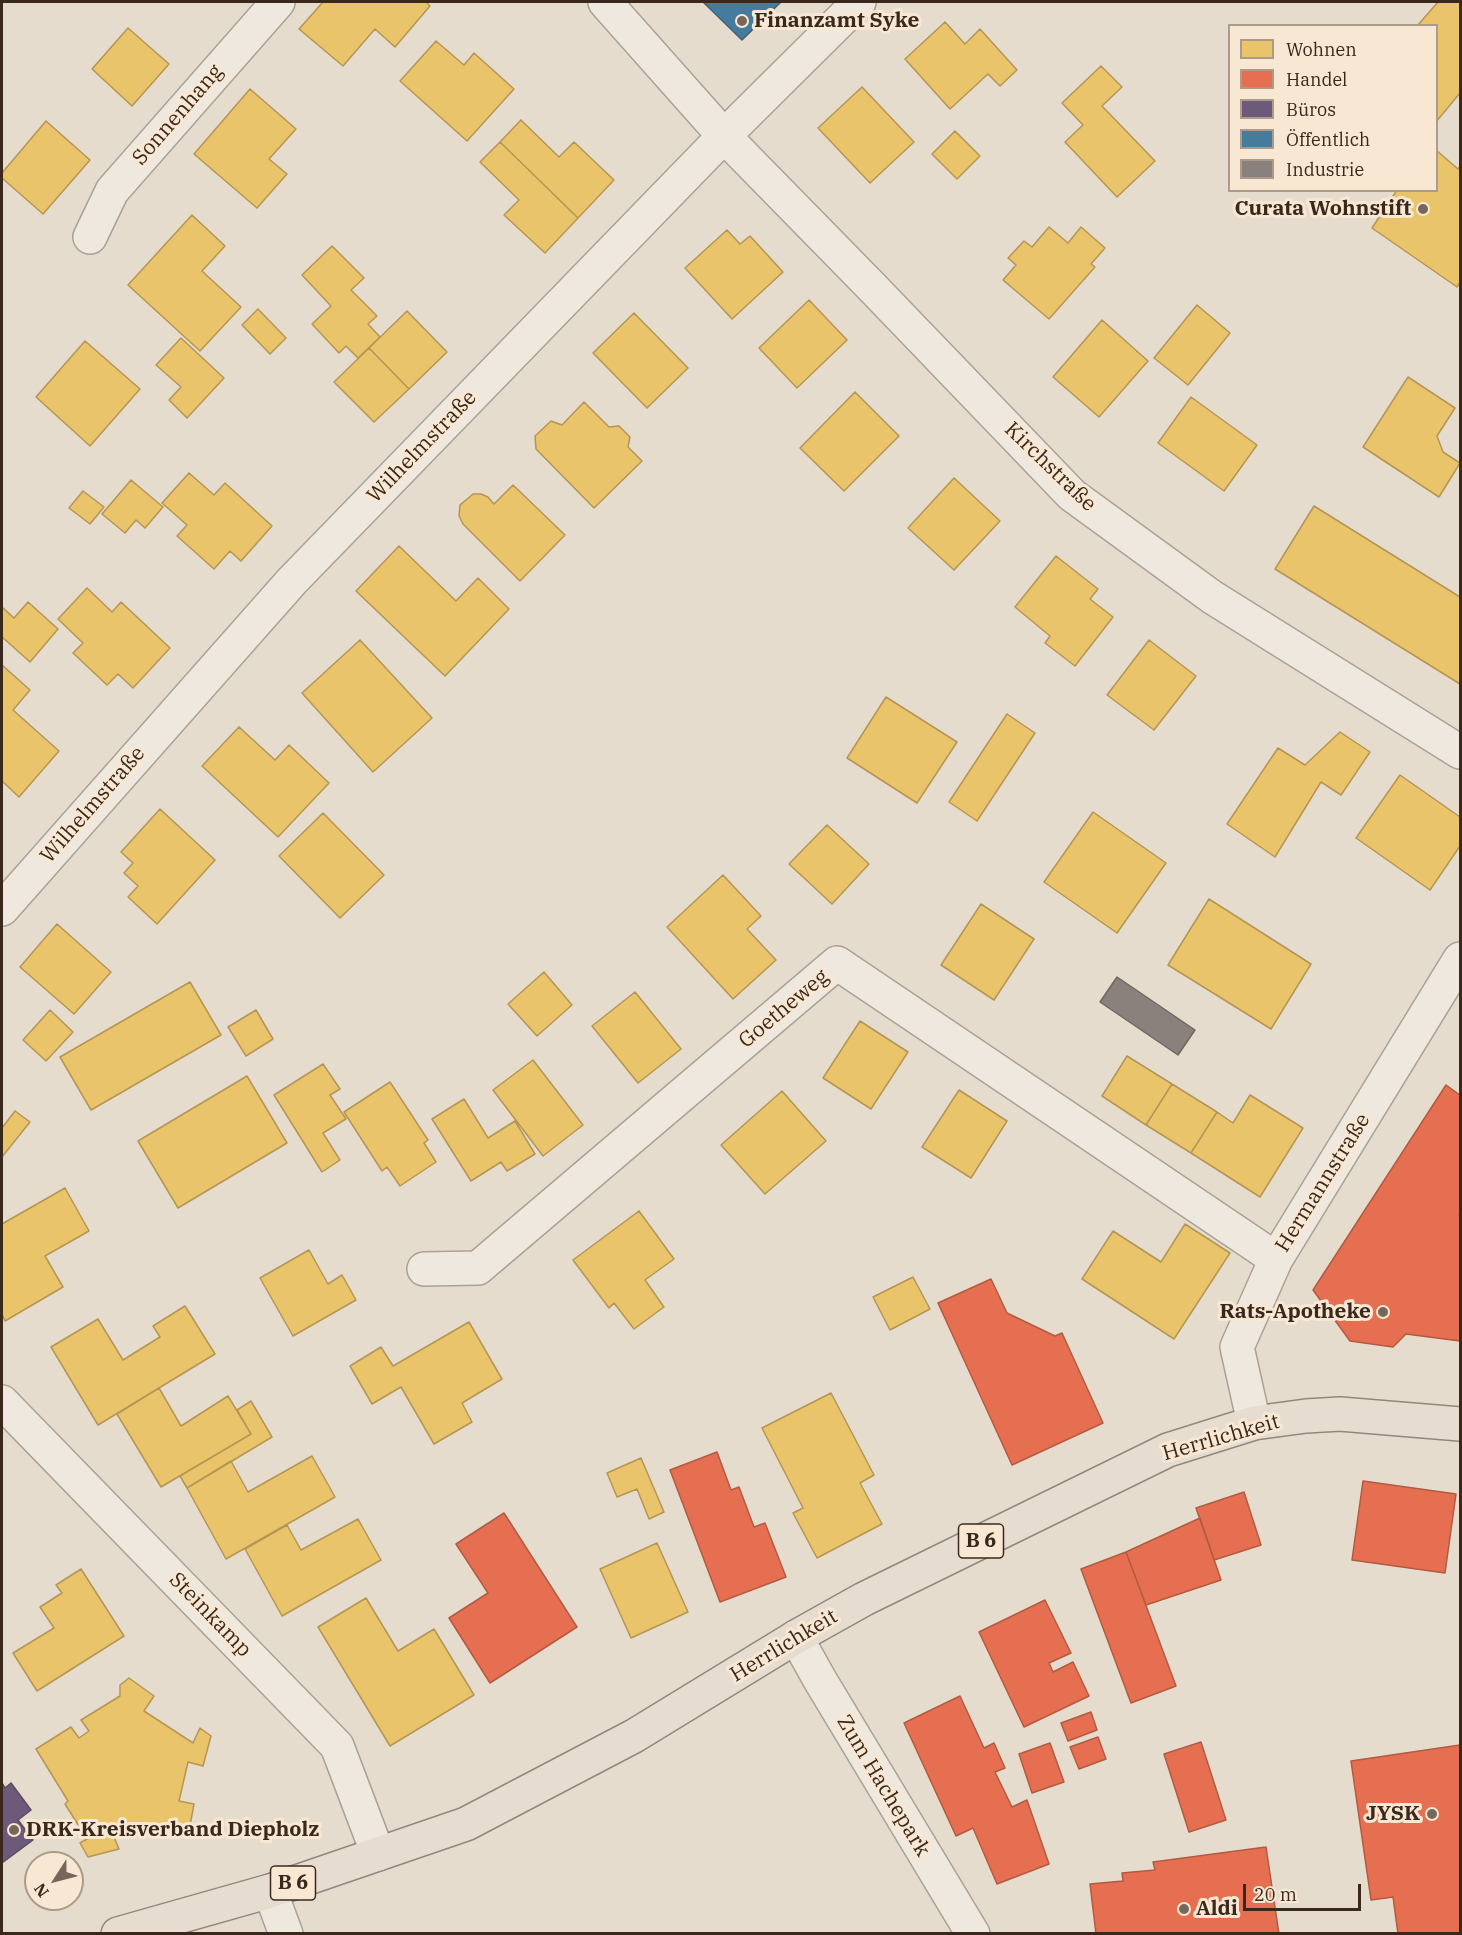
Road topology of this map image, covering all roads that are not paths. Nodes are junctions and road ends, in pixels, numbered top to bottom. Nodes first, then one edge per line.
1 (278, 2) edge
2 (605, 2) edge
3 (859, 2) edge
4 (724, 136) junction
5 (90, 237) dead end
6 (1461, 752) edge
7 (2, 909) edge
8 (1461, 959) edge
9 (1276, 1259) junction
10 (424, 1269) dead end
11 (2, 1402) edge
12 (1254, 1423) junction
13 (1461, 1424) edge
14 (796, 1638) junction
15 (378, 1854) junction
16 (270, 1891) junction
17 (118, 1934) edge
18 (286, 1934) edge
19 (973, 1934) edge

1 - 5 street, Sonnenhang
2 - 4 street, Kirchstraße
3 - 4 street, Wilhelmstraße
4 - 6 street, Kirchstraße
4 - 7 street, Wilhelmstraße
8 - 9 street, Hermannstraße
9 - 10 street, Goetheweg
9 - 12 street, Hermannstraße
11 - 15 street, Steinkamp
12 - 13 main road, Herrlichkeit / B 6
12 - 14 main road, Herrlichkeit / B 6
14 - 15 main road, Herrlichkeit / B 6
14 - 19 street, Zum Hachepark
15 - 16 main road, Herrlichkeit / B 6
16 - 17 main road, Herrlichkeit / B 6
16 - 18 street

